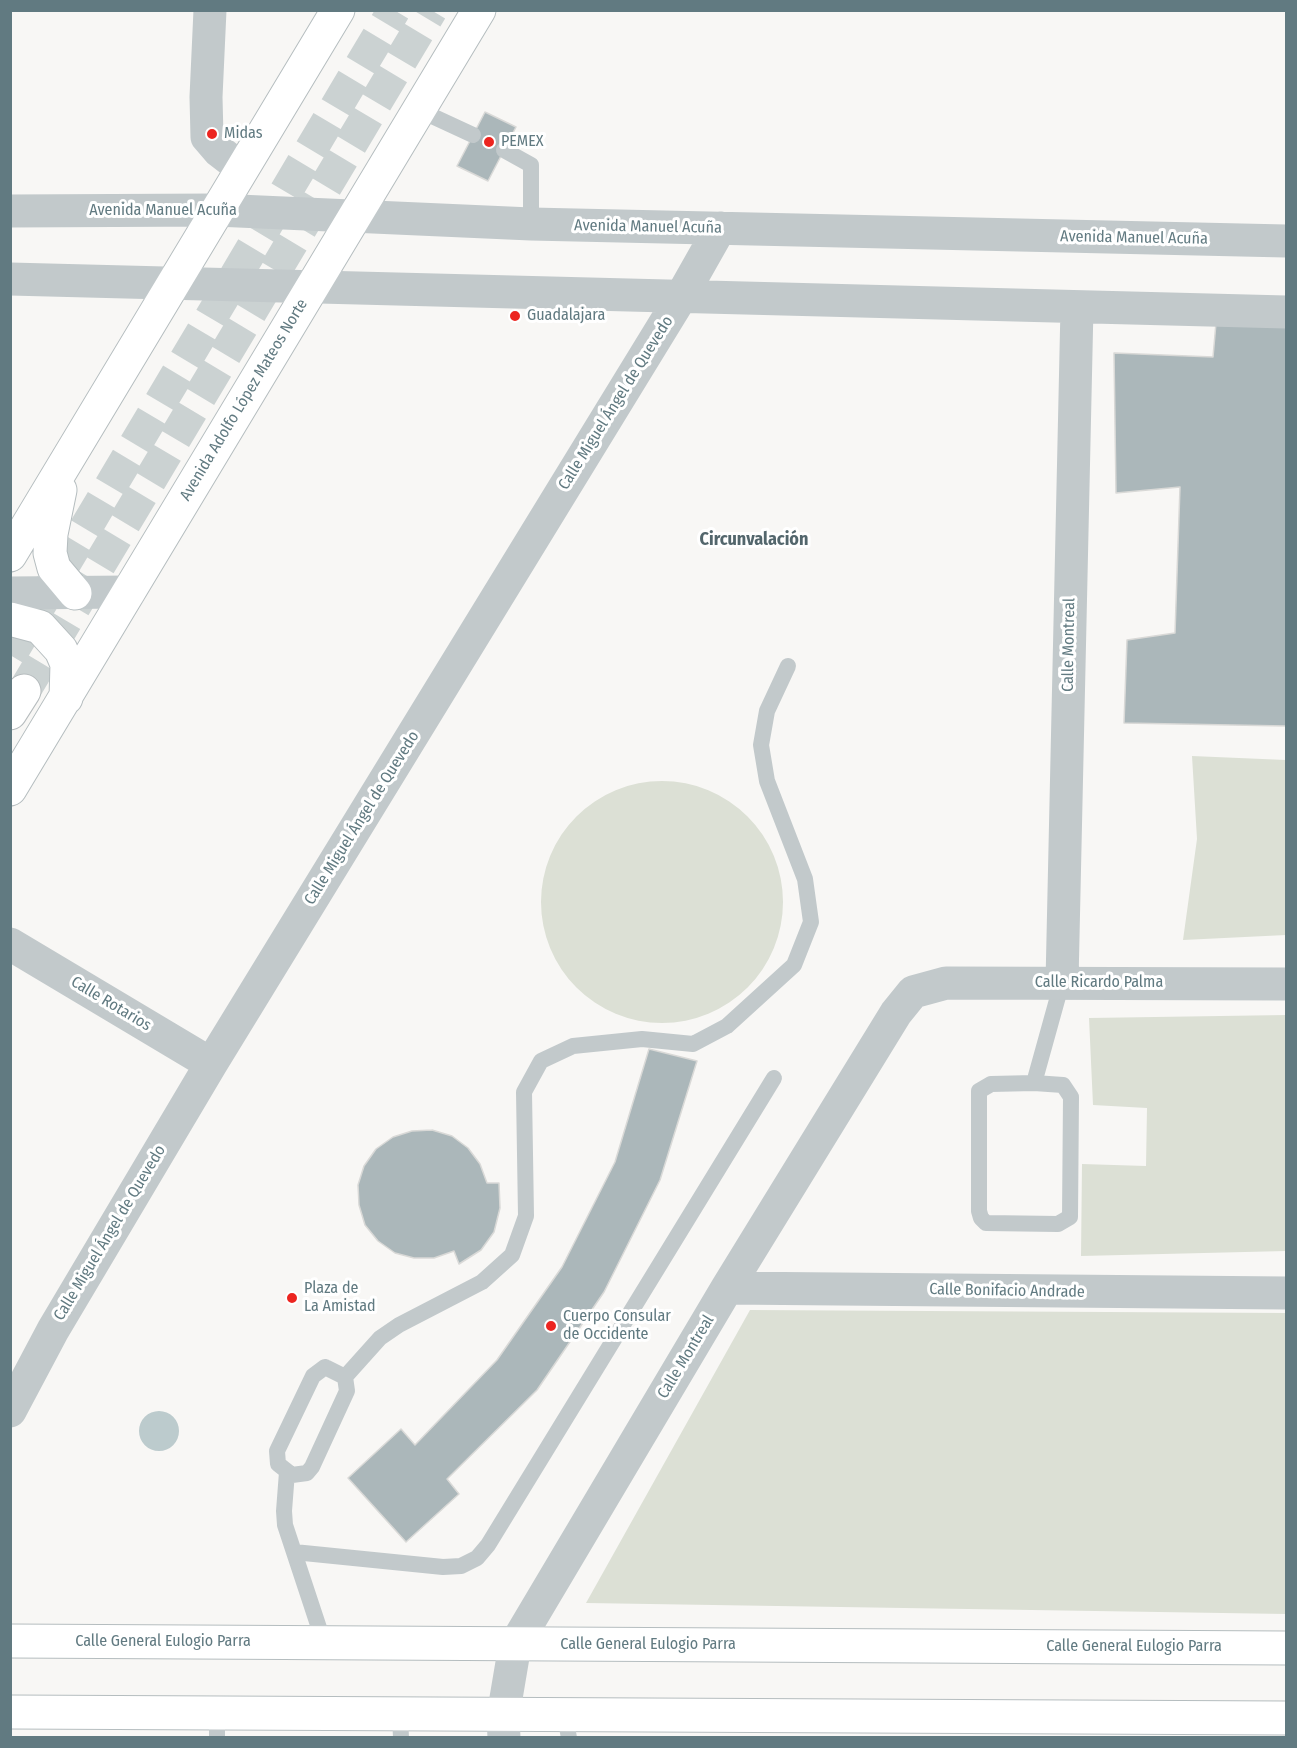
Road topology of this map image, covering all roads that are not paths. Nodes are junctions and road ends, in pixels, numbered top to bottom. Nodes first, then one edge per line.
1 (210, 10) edge
2 (338, 10) edge
3 (473, 16) edge
4 (419, 110) junction
5 (473, 135) dead end
6 (504, 150) dead end
7 (241, 168) junction
8 (216, 210) junction
9 (10, 211) edge
10 (355, 216) junction
11 (531, 224) junction
12 (720, 228) junction
13 (1287, 241) edge
14 (10, 279) edge
15 (172, 283) junction
16 (312, 286) junction
17 (681, 297) junction
18 (1077, 307) junction
19 (1287, 312) edge
20 (64, 468) junction
21 (10, 555) edge
22 (129, 592) junction
23 (10, 593) edge
24 (75, 593) junction
25 (10, 619) edge
26 (788, 666) dead end
27 (66, 698) junction
28 (10, 789) edge
29 (10, 944) edge
30 (1062, 982) junction
31 (1287, 984) edge
32 (913, 992) joint
33 (211, 1064) junction
34 (774, 1078) dead end
35 (1034, 1083) junction
36 (727, 1288) junction
37 (1287, 1293) edge
38 (345, 1377) junction
39 (10, 1411) edge
40 (287, 1472) junction
41 (294, 1552) junction
42 (10, 1641) edge
43 (324, 1643) junction
44 (514, 1644) junction
45 (1287, 1648) edge
46 (10, 1712) edge
47 (1287, 1718) edge
48 (217, 1726) edge
49 (400, 1726) edge
50 (503, 1727) edge
51 (567, 1727) edge

1 - 7 street
2 - 7 street
3 - 4 street, Avenida Adolfo López Mateos Norte
4 - 5 lane
4 - 10 street, Avenida Adolfo López Mateos Norte
6 - 11 lane
7 - 8 street
8 - 9 street, Avenida Manuel Acuña
8 - 10 street, Avenida Manuel Acuña
8 - 15 street
10 - 11 street, Avenida Manuel Acuña
10 - 16 street, Avenida Adolfo López Mateos Norte
11 - 12 street, Avenida Manuel Acuña
12 - 13 street, Avenida Manuel Acuña
12 - 17 street, Calle Miguel Ángel de Quevedo
14 - 15 street
15 - 16 street
15 - 20 street
16 - 17 street
16 - 22 street, Avenida Adolfo López Mateos Norte
17 - 18 street
17 - 33 street, Calle Miguel Ángel de Quevedo
18 - 19 street
18 - 30 street, Calle Montreal
20 - 21 street
20 - 24 street
22 - 24 street
22 - 27 street, Avenida Adolfo López Mateos Norte
23 - 24 street
25 - 27 street
26 - 38 lane
27 - 28 street, Avenida Adolfo López Mateos Norte
29 - 33 street, Calle Rotarios
30 - 31 street, Calle Ricardo Palma
30 - 32 street, Calle Ricardo Palma
30 - 35 lane
32 - 36 street, Calle Montreal
33 - 39 street, Calle Miguel Ángel de Quevedo
34 - 41 lane
35 - 35 lane
36 - 37 street, Calle Bonifacio Andrade
36 - 44 street, Calle Montreal
38 - 40 lane
38 - 40 lane
40 - 41 lane
41 - 43 lane
42 - 43 street, Calle General Eulogio Parra
43 - 44 street, Calle General Eulogio Parra
44 - 45 street, Calle General Eulogio Parra
44 - 50 street, Calle Montreal
46 - 48 street
47 - 51 street
48 - 49 street
49 - 50 street
50 - 51 street

